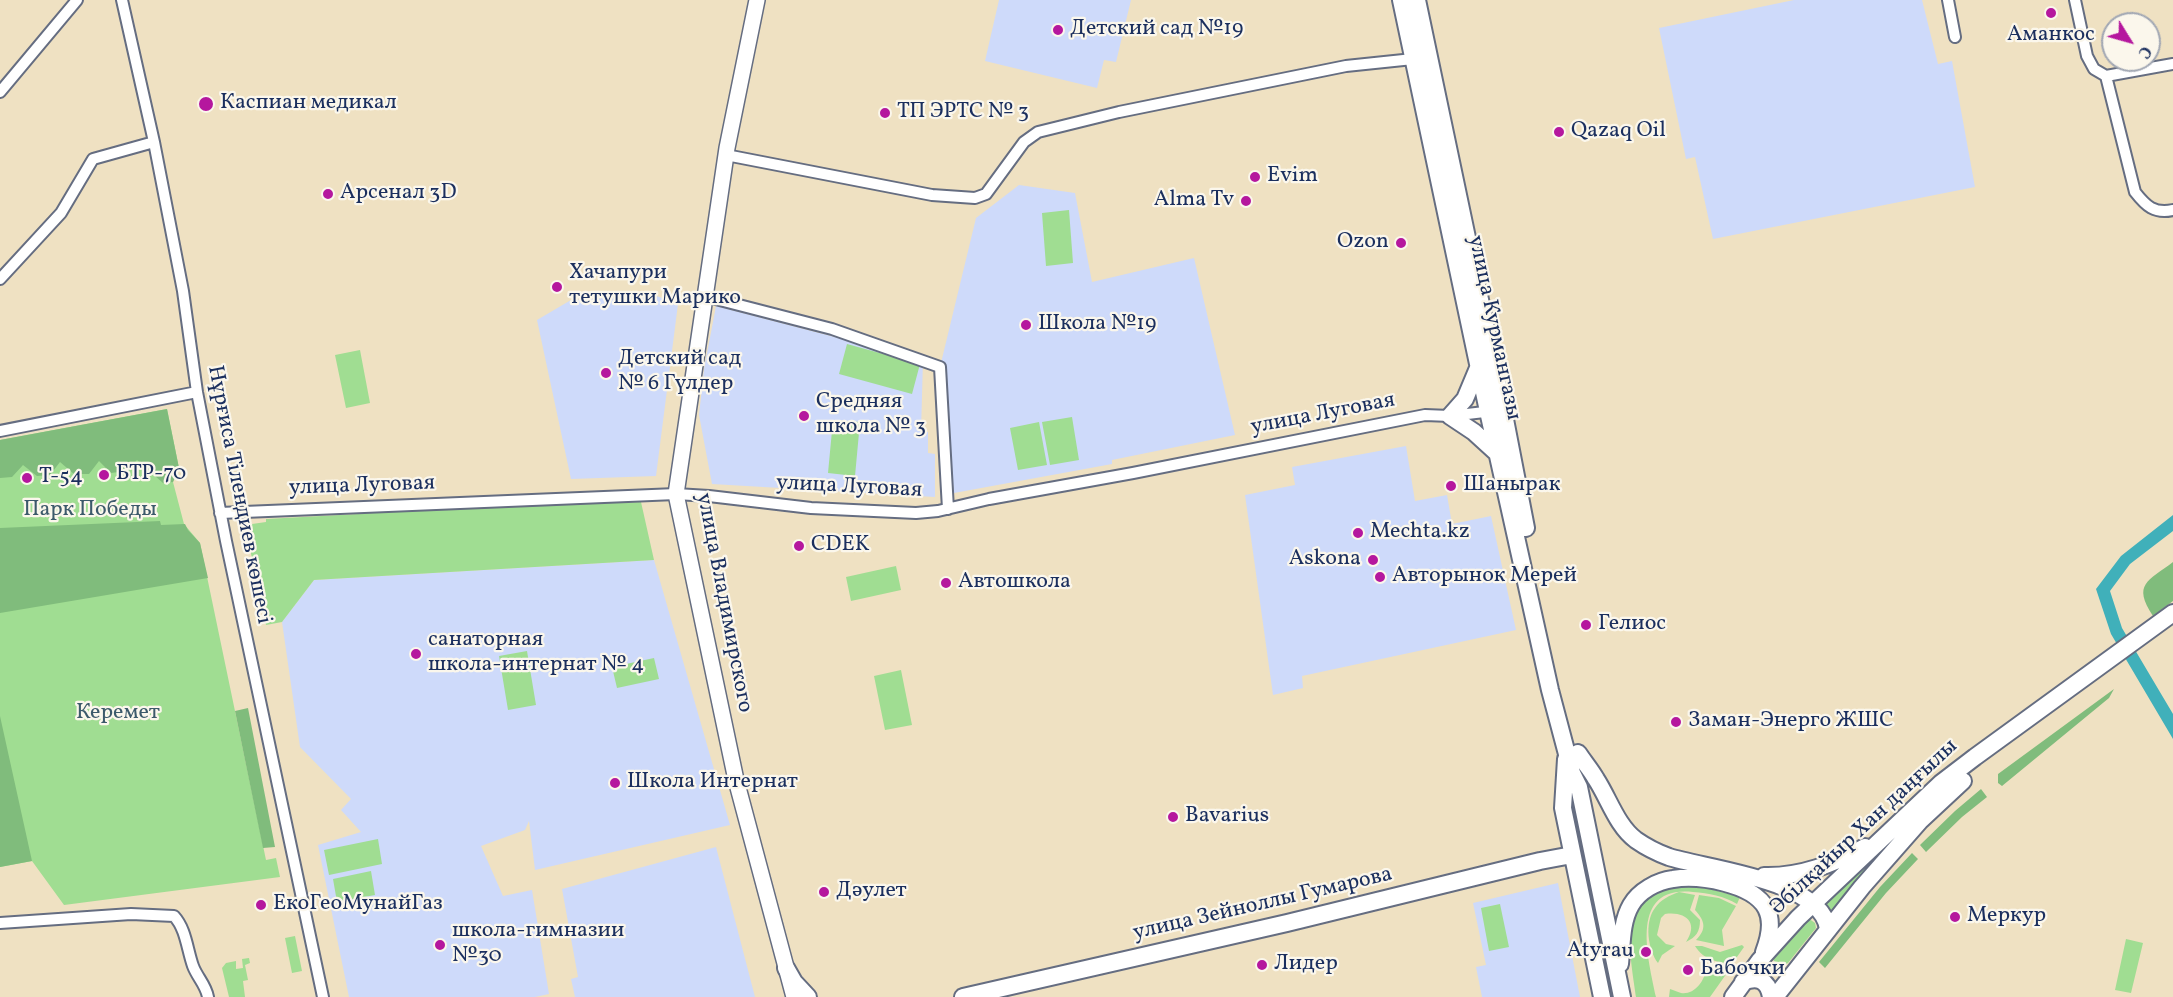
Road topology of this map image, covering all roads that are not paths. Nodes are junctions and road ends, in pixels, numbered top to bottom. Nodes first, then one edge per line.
1 (77, 0) edge
2 (122, 0) edge
3 (757, 0) edge
4 (1401, 0) edge
5 (1417, 0) edge
6 (1948, 0) edge
7 (2075, 0) edge
8 (1955, 37) dead end
9 (1413, 59) junction
10 (2173, 64) edge
11 (2106, 76) junction
12 (0, 92) edge
13 (154, 142) junction
14 (726, 155) junction
15 (2173, 210) edge
16 (0, 279) edge
17 (704, 296) junction
18 (1478, 368) junction
19 (197, 392) junction
20 (1495, 410) junction
21 (1450, 416) junction
22 (0, 431) edge
23 (1497, 453) junction
24 (676, 494) junction
25 (1515, 502) junction
26 (948, 509) junction
27 (220, 513) junction
28 (2173, 613) edge
29 (2173, 627) edge
30 (2148, 639) junction
31 (2106, 670) junction
32 (1573, 753) junction
33 (1887, 835) junction
34 (1572, 855) junction
35 (1752, 876) junction
36 (1812, 904) junction
37 (0, 923) edge
38 (1828, 929) junction
39 (1760, 960) junction
40 (786, 968) junction
41 (1743, 982) junction
42 (1620, 990) edge
43 (208, 997) edge
44 (323, 997) edge
45 (788, 997) edge
46 (794, 997) edge
47 (808, 997) edge
48 (963, 997) edge
49 (1602, 997) edge
50 (1733, 997) edge
51 (1773, 997) edge

1 - 12 street
2 - 13 street, Нұрғиса Тілендиев көшесі
3 - 14 street, улица Владимирского
4 - 9 main road, улица Курмангазы
5 - 20 main road, улица Курмангазы
6 - 8 street
7 - 11 street
9 - 14 street
9 - 18 main road, улица Курмангазы
10 - 11 street
11 - 15 street
13 - 16 street
13 - 19 street, Нұрғиса Тілендиев көшесі
14 - 17 street, улица Владимирского
17 - 24 street, улица Владимирского
17 - 26 street
18 - 20 main road, улица Курмангазы
18 - 21 main road
19 - 22 street
19 - 27 street, Нұрғиса Тілендиев көшесі
20 - 21 street, улица Луговая
20 - 23 main road, улица Курмангазы
20 - 25 main road, улица Курмангазы
21 - 23 main road
21 - 26 street, улица Луговая
23 - 25 main road, улица Курмангазы
24 - 26 street, улица Луговая
24 - 27 street, улица Луговая
24 - 40 street, улица Владимирского
25 - 32 main road, улица Курмангазы
27 - 44 street, Нұрғиса Тілендиев көшесі
28 - 30 main road, Әбілқайыр Хан даңғылы
29 - 30 main road, Әбілқайыр Хан даңғылы
30 - 31 main road, Әбілқайыр Хан даңғылы
31 - 33 main road, Әбілқайыр Хан даңғылы
31 - 38 main road, Әбілқайыр Хан даңғылы
32 - 34 main road
32 - 35 main road
32 - 42 main road, улица Курмангазы
33 - 35 main road
33 - 36 main road, Әбілқайыр Хан даңғылы
34 - 48 main road, улица Зейноллы Гумарова
34 - 49 main road
35 - 36 main road
36 - 38 main road
36 - 39 main road, Әбілқайыр Хан даңғылы
37 - 43 street
38 - 51 main road, Әбілқайыр Хан даңғылы
39 - 41 main road, Әбілқайыр Хан даңғылы
39 - 42 main road
40 - 45 main road
40 - 46 street, улица Владимирского
40 - 47 main road
41 - 50 main road, Әбілқайыр Хан даңғылы
41 - 51 main road

